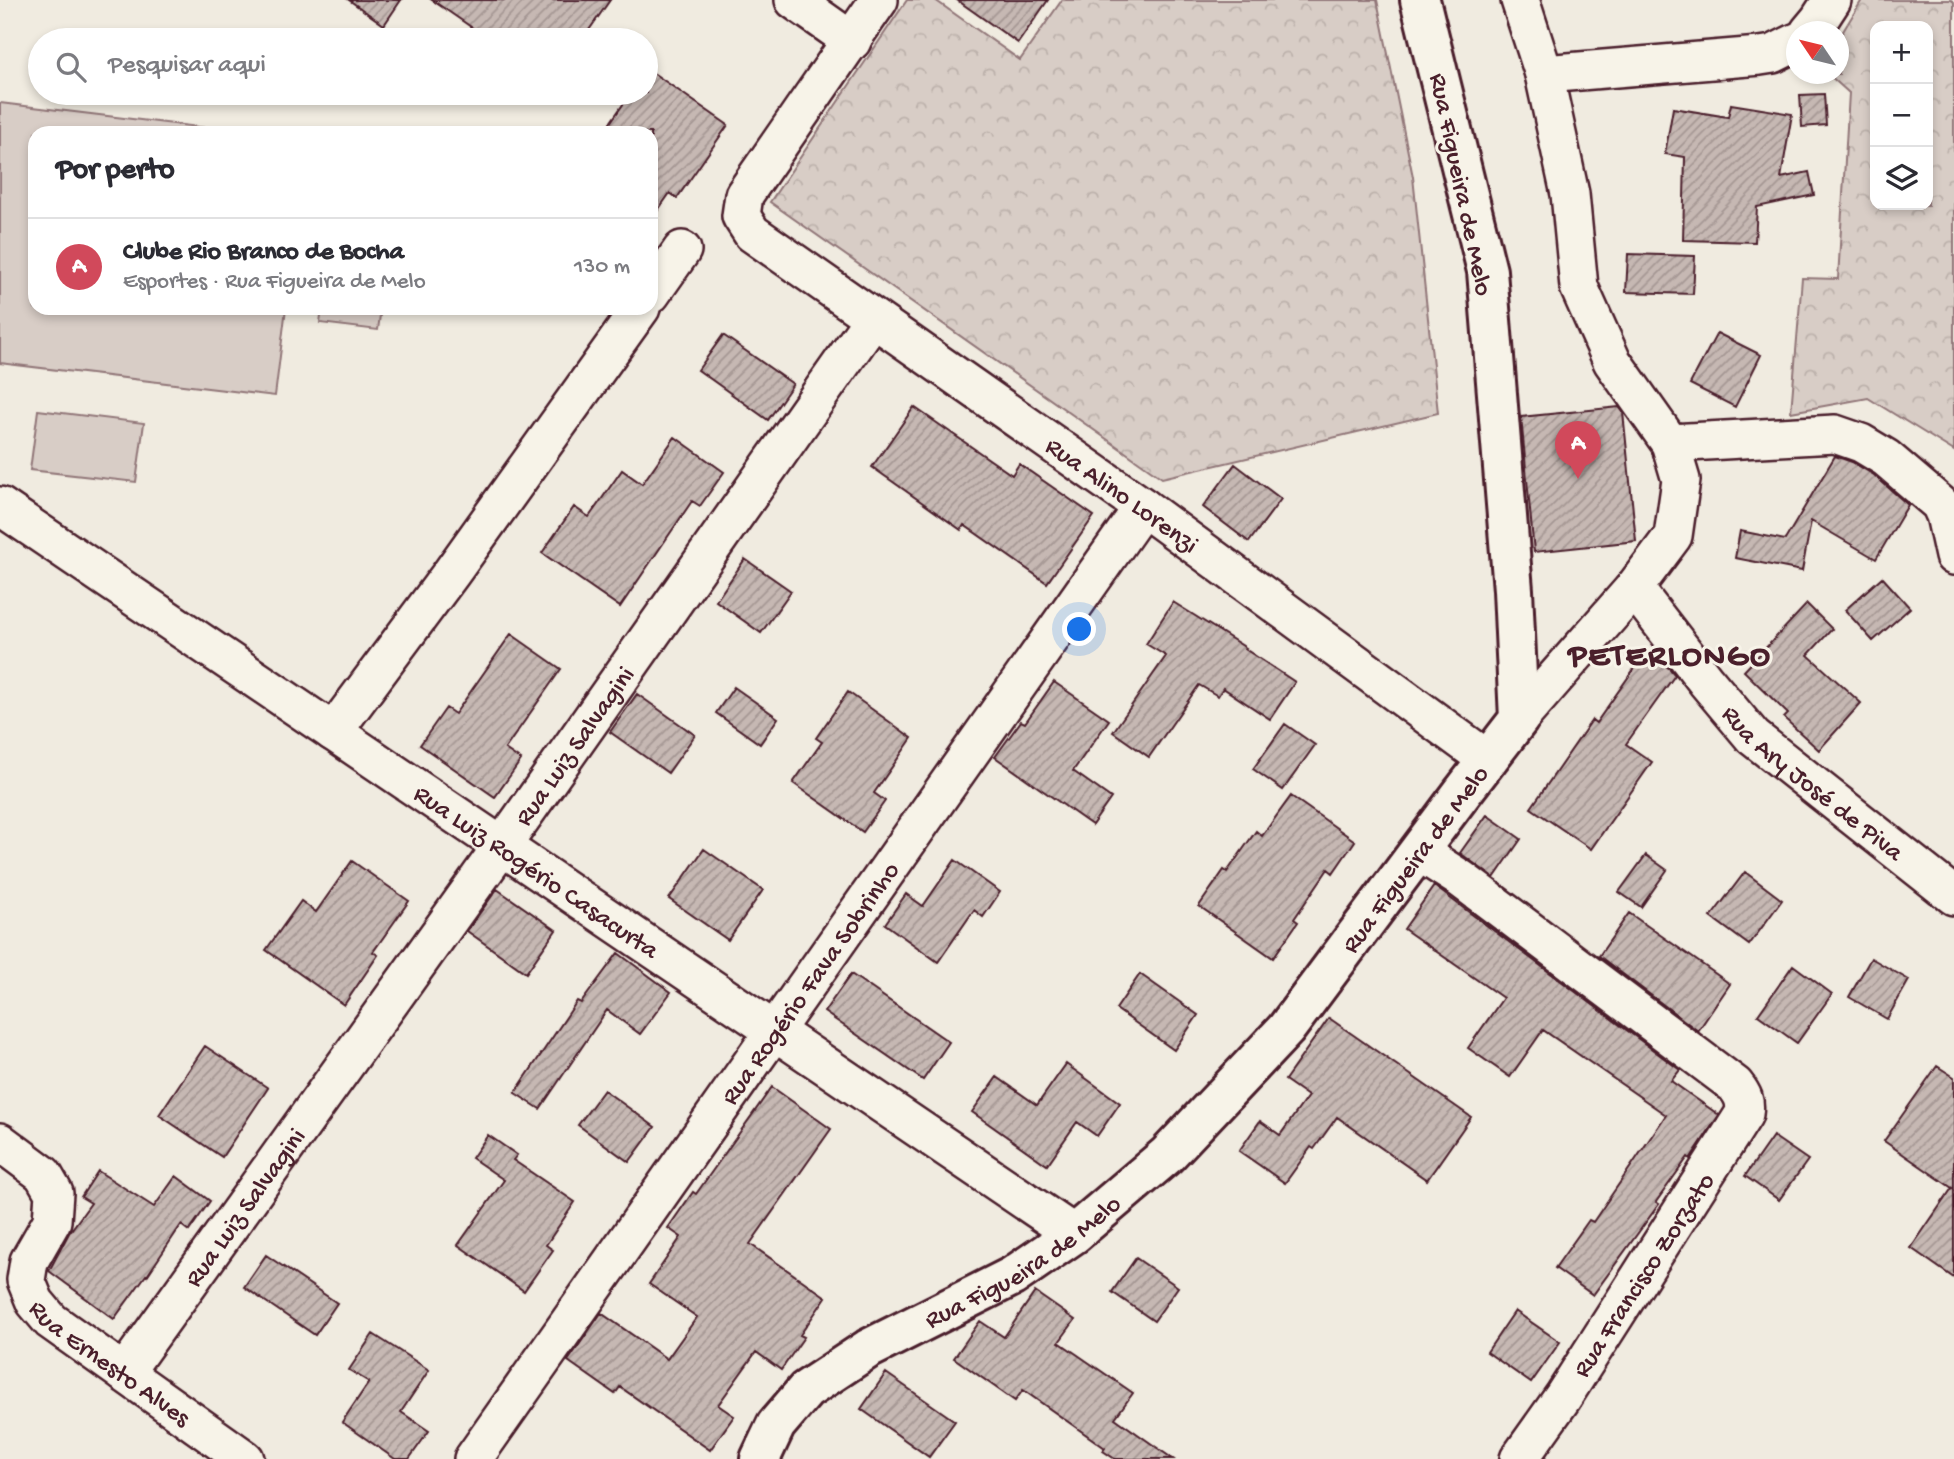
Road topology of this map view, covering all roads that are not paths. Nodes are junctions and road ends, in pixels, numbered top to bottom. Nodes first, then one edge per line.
1 (794, 0) edge
2 (879, 0) edge
3 (1420, 0) edge
4 (1520, 0) edge
5 (1832, 0) edge
6 (1818, 21) edge
7 (852, 41) junction
8 (1786, 48) edge
9 (1544, 74) junction
10 (682, 250) dead end
11 (658, 284) edge
12 (636, 315) edge
13 (873, 319) junction
14 (1670, 443) junction
15 (0, 506) edge
16 (1143, 507) junction
17 (1954, 556) edge
18 (1634, 588) junction
19 (1520, 719) junction
20 (333, 732) junction
21 (1488, 760) junction
22 (502, 846) junction
23 (1419, 852) junction
24 (1954, 896) edge
25 (774, 1030) junction
26 (0, 1142) edge
27 (1074, 1234) junction
28 (124, 1373) junction
29 (245, 1459) edge
30 (473, 1459) edge
31 (760, 1459) edge
32 (1519, 1459) edge

1 - 7 street
2 - 7 street
3 - 19 main road, Rua Figueira de Melo
4 - 9 street
5 - 6 street
7 - 13 street, Rua Alino Lorenzi
8 - 9 street
9 - 14 street
10 - 11 street
12 - 20 street
13 - 16 street, Rua Alino Lorenzi
13 - 22 street, Rua Luiz Salvagini
14 - 17 street
14 - 18 street
15 - 20 street, Rua Luiz Rogério Casacurta
16 - 21 street, Rua Alino Lorenzi
16 - 25 street, Rua Rogério Fava Sobrinho
18 - 19 street
18 - 24 street, Rua Ary José de Piva
19 - 21 main road, Rua Figueira de Melo
20 - 22 street, Rua Luiz Rogério Casacurta
21 - 23 main road, Rua Figueira de Melo
22 - 25 street, Rua Luiz Rogério Casacurta
22 - 28 street, Rua Luiz Salvagini
23 - 27 main road, Rua Figueira de Melo
23 - 32 street, Rua Francisco Zorzato
25 - 27 street, Rua Luiz Rogério Casacurta
25 - 30 street, Rua Rogério Fava Sobrinho
26 - 28 street, Rua Ernesto Alves
27 - 31 main road, Rua Figueira de Melo
28 - 29 street, Rua Ernesto Alves

